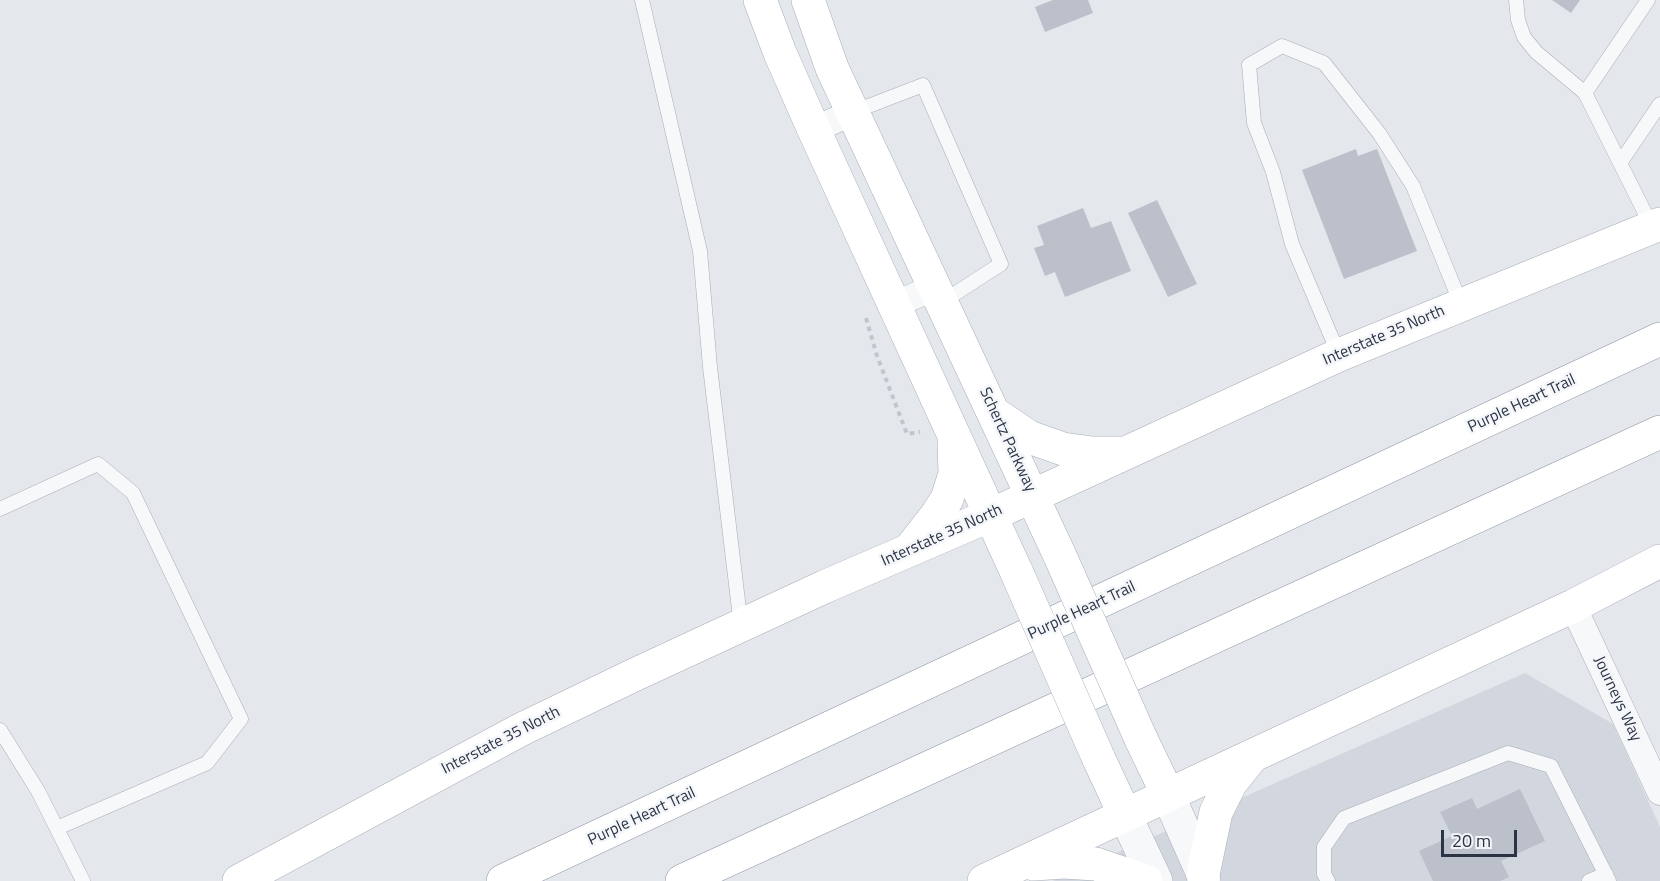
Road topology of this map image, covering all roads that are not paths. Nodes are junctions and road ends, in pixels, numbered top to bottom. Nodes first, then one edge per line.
1 (642, 0) edge
2 (760, 0) edge
3 (808, 0) edge
4 (1516, 0) edge
5 (1648, 0) edge
6 (1585, 93) junction
7 (1660, 104) edge
8 (853, 112) junction
9 (813, 130) junction
10 (1620, 163) junction
11 (1656, 226) edge
12 (939, 295) junction
13 (1461, 304) junction
14 (894, 305) junction
15 (1660, 339) edge
16 (1339, 355) junction
17 (995, 414) junction
18 (1660, 432) edge
19 (954, 434) junction
20 (1127, 453) junction
21 (1032, 496) junction
22 (0, 509) edge
23 (991, 515) junction
24 (909, 550) junction
25 (1660, 561) edge
26 (1573, 606) junction
27 (741, 626) junction
28 (0, 730) edge
29 (1253, 755) junction
30 (1657, 779) edge
31 (1168, 795) junction
32 (1125, 815) junction
33 (57, 828) junction
34 (1017, 866) junction
35 (1607, 877) edge
36 (1203, 878) edge
37 (83, 881) edge
38 (238, 881) edge
39 (503, 881) edge
40 (682, 881) edge
41 (984, 881) edge
42 (1146, 881) edge
43 (1156, 881) edge
44 (1328, 881) edge
45 (1589, 881) edge

1 - 27 lane
2 - 9 main road
3 - 8 main road, Schertz Parkway
4 - 6 lane
5 - 6 lane
6 - 10 lane
7 - 10 lane
8 - 9 street
8 - 12 main road, Schertz Parkway
8 - 12 lane
9 - 14 main road
10 - 11 lane
11 - 13 main road, Interstate 35 North
12 - 14 street
12 - 17 main road, Schertz Parkway
13 - 16 main road, Interstate 35 North
13 - 16 lane
14 - 19 main road
15 - 39 main road, Purple Heart Trail
16 - 20 main road, Interstate 35 North
17 - 20 main road
17 - 21 main road, Schertz Parkway
18 - 40 main road
19 - 23 main road
19 - 24 main road
20 - 21 main road, Interstate 35 North
21 - 23 main road, Interstate 35 North
21 - 31 main road, Schertz Parkway, bridge
22 - 33 lane
23 - 24 main road, Interstate 35 North
23 - 32 main road, bridge
24 - 27 main road, Interstate 35 North
25 - 26 main road
26 - 29 main road
26 - 30 street, Journeys Way
27 - 38 main road, Interstate 35 North
28 - 33 lane
29 - 31 main road
29 - 36 main road
31 - 32 main road
31 - 36 street, Schertz Parkway
32 - 34 main road
32 - 43 street
33 - 37 lane
34 - 41 main road
34 - 42 main road
35 - 44 lane
35 - 45 lane

